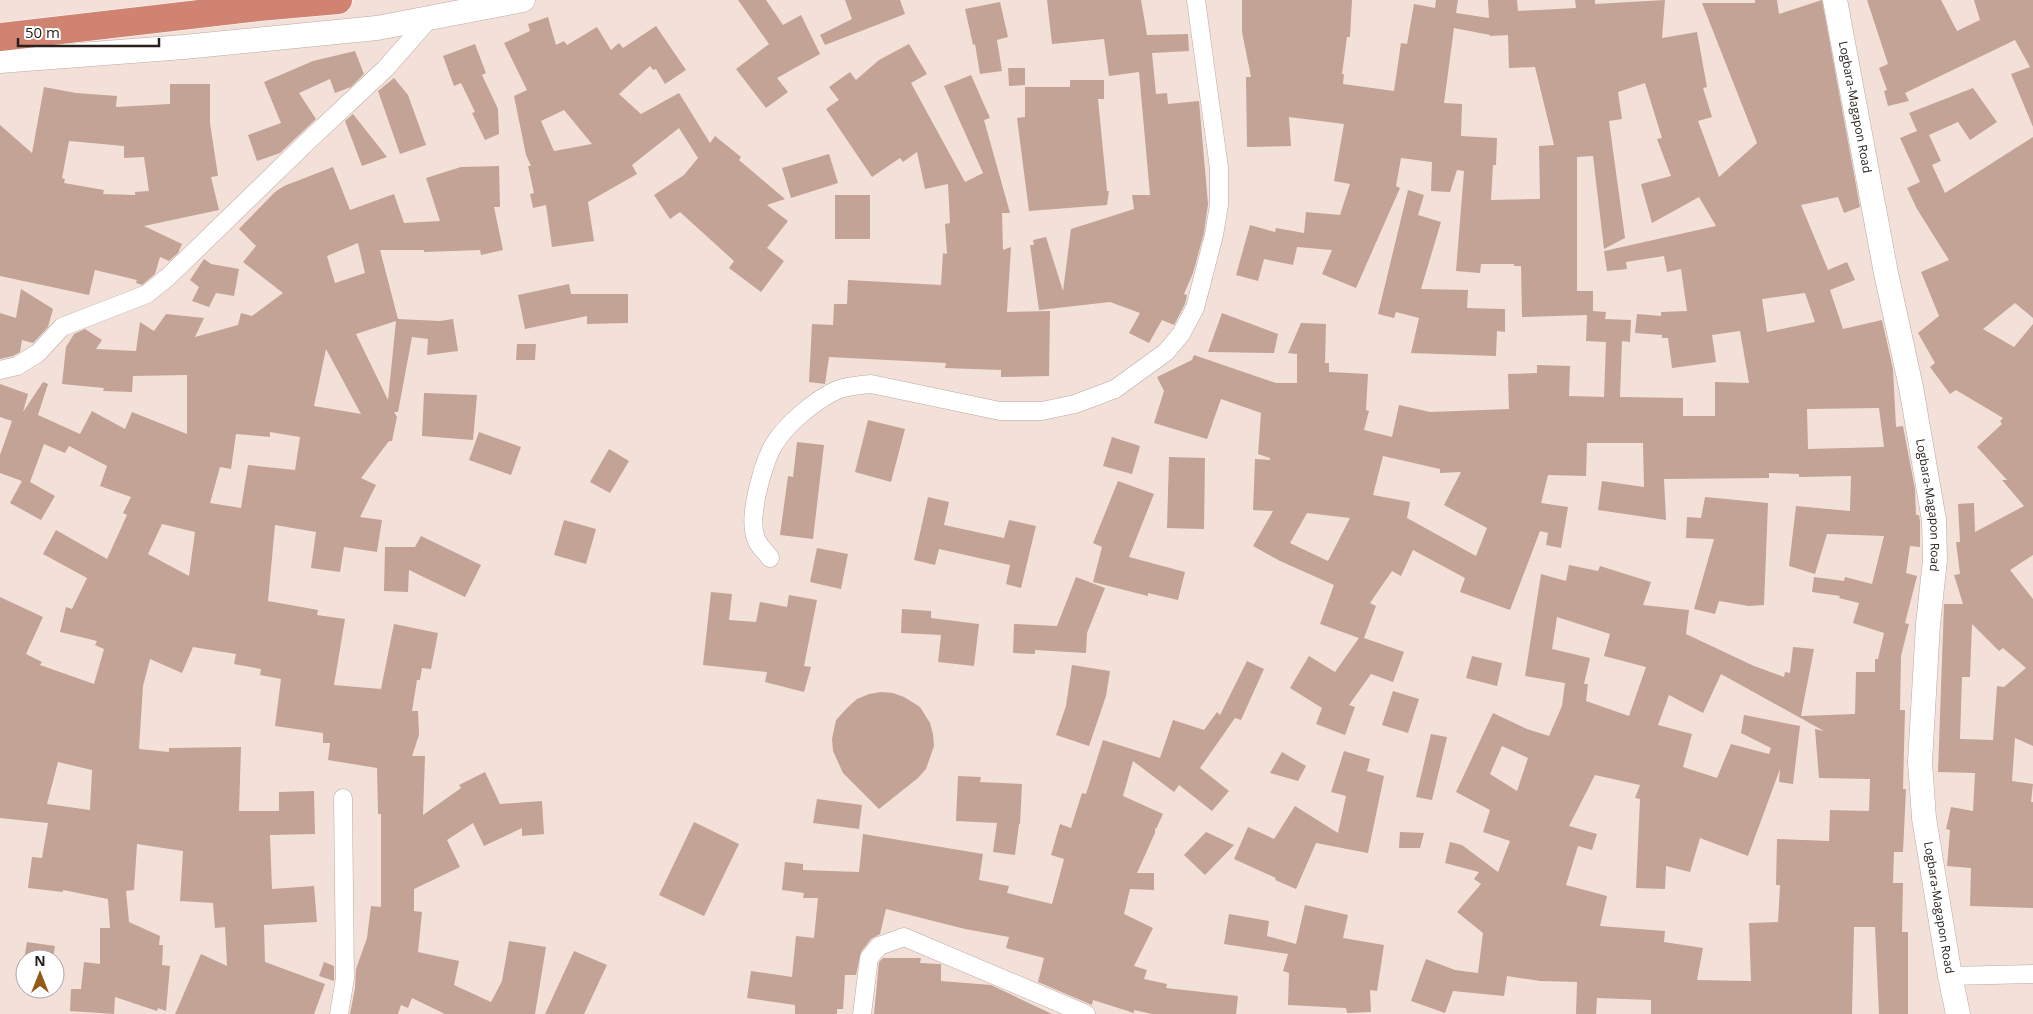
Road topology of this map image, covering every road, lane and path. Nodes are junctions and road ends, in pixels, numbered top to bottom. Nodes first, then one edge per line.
1 (338, 0) edge
2 (523, 0) edge
3 (1196, 0) edge
4 (1835, 0) edge
5 (429, 19) junction
6 (0, 36) edge
7 (0, 61) edge
8 (0, 370) edge
9 (770, 558) dead end
10 (342, 798) dead end
11 (2033, 974) edge
12 (1950, 976) junction
13 (339, 1014) edge
14 (862, 1014) edge
15 (1086, 1014) edge
16 (1958, 1014) edge

1 - 6 highway
2 - 5 street
3 - 9 street
4 - 12 street, Logbara-Magapon Road
5 - 7 street
5 - 8 street
10 - 13 street
11 - 12 street
12 - 16 street, Logbara-Magapon Road
14 - 15 street

